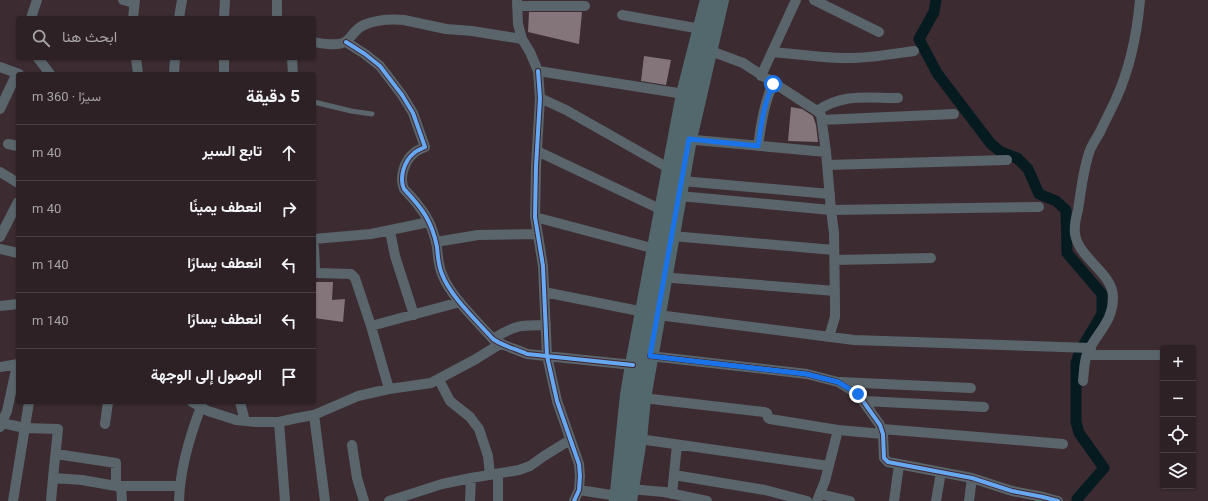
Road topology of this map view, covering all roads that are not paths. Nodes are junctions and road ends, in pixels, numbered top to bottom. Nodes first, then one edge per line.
1 (37, 0) edge
2 (123, 0) edge
3 (182, 0) edge
4 (225, 0) edge
5 (277, 0) edge
6 (708, 0) edge
7 (720, 0) edge
8 (796, 0) edge
9 (814, 0) edge
10 (1140, 0) edge
11 (135, 2) edge
12 (517, 3) edge
13 (585, 6) dead end
14 (622, 15) dead end
15 (32, 16) edge
16 (133, 16) edge
17 (179, 16) edge
18 (224, 16) edge
19 (277, 16) edge
20 (701, 28) junction
21 (879, 32) dead end
22 (522, 39) junction
23 (316, 42) edge
24 (346, 42) junction
25 (708, 50) junction
26 (914, 51) dead end
27 (773, 52) junction
28 (40, 60) edge
29 (136, 60) edge
30 (175, 60) edge
31 (224, 60) edge
32 (292, 60) edge
33 (0, 67) edge
34 (538, 70) junction
35 (48, 72) edge
36 (138, 72) edge
37 (174, 72) edge
38 (224, 72) edge
39 (293, 72) edge
40 (16, 73) edge
41 (761, 76) junction
42 (16, 78) edge
43 (773, 84) junction
44 (684, 94) junction
45 (540, 98) junction
46 (898, 98) dead end
47 (316, 102) edge
48 (0, 109) edge
49 (817, 111) junction
50 (372, 114) dead end
51 (954, 114) dead end
52 (822, 120) junction
53 (682, 138) junction
54 (758, 146) junction
55 (537, 151) junction
56 (826, 152) junction
57 (1007, 160) dead end
58 (827, 165) junction
59 (670, 169) junction
60 (0, 172) edge
61 (682, 181) junction
62 (16, 182) edge
63 (830, 194) junction
64 (679, 196) junction
65 (16, 206) edge
66 (1039, 207) dead end
67 (662, 210) junction
68 (831, 210) junction
69 (536, 217) junction
70 (429, 222) junction
71 (390, 231) junction
72 (537, 234) junction
73 (672, 236) junction
74 (0, 237) edge
75 (316, 239) edge
76 (436, 242) junction
77 (0, 249) edge
78 (662, 251) junction
79 (16, 253) edge
80 (835, 255) junction
81 (931, 258) dead end
82 (316, 271) edge
83 (658, 276) junction
84 (835, 291) junction
85 (544, 292) junction
86 (460, 302) junction
87 (16, 304) edge
88 (0, 306) edge
89 (651, 314) junction
90 (414, 315) junction
91 (371, 326) junction
92 (546, 326) junction
93 (829, 337) junction
94 (497, 342) junction
95 (1089, 351) junction
96 (1160, 355) edge
97 (547, 356) junction
98 (650, 356) junction
99 (16, 365) edge
100 (633, 365) junction
101 (0, 367) edge
102 (16, 370) edge
103 (439, 380) junction
104 (1083, 381) dead end
105 (838, 382) junction
106 (971, 388) dead end
107 (389, 389) junction
108 (643, 398) junction
109 (864, 401) junction
110 (29, 404) edge
111 (108, 404) edge
112 (241, 404) edge
113 (196, 405) edge
114 (984, 407) dead end
115 (314, 415) junction
116 (245, 421) junction
117 (279, 422) junction
118 (105, 424) dead end
119 (1, 425) edge
120 (25, 428) junction
121 (838, 430) junction
122 (883, 432) junction
123 (639, 439) junction
124 (570, 440) junction
125 (1063, 444) dead end
126 (352, 445) dead end
127 (677, 445) junction
128 (56, 454) junction
129 (899, 465) junction
130 (829, 466) junction
131 (941, 472) junction
132 (494, 475) junction
133 (674, 475) junction
134 (53, 478) junction
135 (472, 478) junction
136 (972, 478) junction
137 (118, 486) junction
138 (179, 486) junction
139 (578, 490) junction
140 (672, 494) junction
141 (1011, 496) edge
142 (413, 497) edge
143 (624, 497) edge
144 (819, 497) edge
145 (13, 501) edge
146 (51, 501) edge
147 (122, 501) edge
148 (179, 501) edge
149 (285, 501) edge
150 (326, 501) edge
151 (364, 501) edge
152 (389, 501) edge
153 (470, 501) edge
154 (498, 501) edge
155 (574, 501) edge
156 (707, 501) edge
157 (807, 501) edge
158 (850, 501) edge
159 (894, 501) edge
160 (936, 501) edge
161 (970, 501) edge
162 (1058, 501) edge

1 - 15 street
2 - 11 street
3 - 17 street
4 - 18 street
5 - 19 street
6 - 20 main road
7 - 25 main road
8 - 27 street
9 - 21 street
10 - 95 street
11 - 16 street
12 - 13 street
12 - 22 street
14 - 20 street
20 - 44 main road
22 - 24 street
22 - 34 street
23 - 24 street
24 - 70 street
25 - 41 street
25 - 53 main road
26 - 27 street
27 - 41 street
28 - 35 street
29 - 36 street
30 - 37 street
31 - 38 street
32 - 39 street
33 - 40 street
34 - 44 street
34 - 45 street
41 - 43 street
42 - 48 street
43 - 49 street
43 - 54 street
44 - 53 main road
45 - 55 street
45 - 59 street
46 - 49 street
47 - 50 lane
49 - 52 street
51 - 52 street
52 - 56 street
53 - 54 street
53 - 59 main road
53 - 61 main road
54 - 56 street
55 - 67 street
55 - 69 street
56 - 58 street
57 - 58 street
58 - 63 street
59 - 67 main road
60 - 62 street
61 - 63 street
61 - 64 main road
63 - 68 street
64 - 68 street
64 - 73 main road
65 - 74 street
66 - 68 street
67 - 78 main road
68 - 80 street
69 - 72 street
69 - 78 street
70 - 71 street
70 - 76 street
71 - 75 street
71 - 90 street
72 - 76 street
72 - 85 street
73 - 78 main road
73 - 80 street
76 - 86 street
77 - 79 street
78 - 83 main road
80 - 81 street
80 - 84 street
82 - 91 street
83 - 84 street
83 - 89 main road
84 - 93 street
85 - 89 street
85 - 92 street
86 - 90 street
86 - 94 street
87 - 88 street
89 - 93 street
89 - 98 main road
89 - 100 main road
90 - 91 street
91 - 107 street
92 - 94 street
92 - 97 street
93 - 95 street
94 - 97 street
94 - 103 street
95 - 96 street
95 - 104 street
97 - 100 street
97 - 124 street
98 - 105 street
98 - 108 main road
99 - 101 street
100 - 143 main road
102 - 119 street
103 - 107 street
103 - 132 street
105 - 106 street
105 - 109 street
107 - 115 street
108 - 121 street
108 - 123 main road
109 - 114 street
109 - 122 street
110 - 120 street
111 - 118 street
112 - 116 street
113 - 116 street
113 - 138 street
115 - 117 street
115 - 150 street
116 - 117 street
117 - 149 street
119 - 120 street
120 - 128 street
120 - 145 street
121 - 122 street
121 - 130 street
122 - 125 street
122 - 129 street
123 - 127 street
123 - 143 main road
124 - 132 street
124 - 139 street
126 - 151 street
127 - 130 street
127 - 133 street
128 - 134 street
128 - 137 street
129 - 131 street
129 - 159 street
130 - 144 street
131 - 136 street
131 - 160 street
132 - 135 street
132 - 154 street
133 - 140 street
133 - 157 street
134 - 137 street
134 - 146 street
135 - 142 street
135 - 153 street
136 - 141 street
136 - 161 street
137 - 138 street
137 - 147 street
138 - 148 street
139 - 143 street
139 - 155 street
140 - 143 street
140 - 156 street
141 - 162 street
142 - 152 street
144 - 158 street

